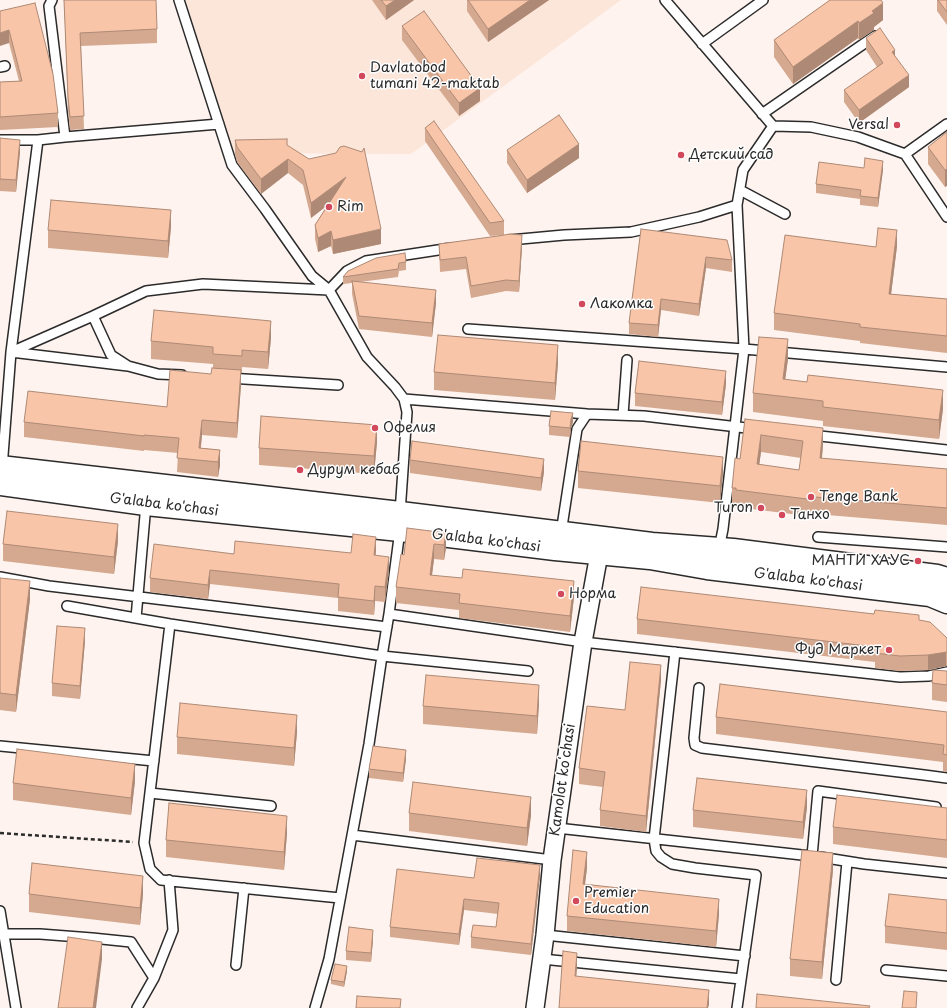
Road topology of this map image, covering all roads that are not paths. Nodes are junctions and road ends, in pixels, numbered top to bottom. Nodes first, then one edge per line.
1 (52, 0) edge
2 (179, 0) edge
3 (665, 0) edge
4 (764, 0) edge
5 (877, 35) edge
6 (702, 44) junction
7 (762, 114) junction
8 (219, 124) junction
9 (947, 124) edge
10 (773, 126) junction
11 (65, 137) junction
12 (0, 140) edge
13 (38, 140) junction
14 (905, 154) junction
15 (740, 190) junction
16 (737, 205) junction
17 (785, 214) dead end
18 (946, 215) edge
19 (504, 241) edge
20 (460, 246) edge
21 (329, 290) junction
22 (93, 316) junction
23 (468, 329) dead end
24 (744, 349) junction
25 (11, 352) junction
26 (628, 360) dead end
27 (128, 366) junction
28 (947, 367) edge
29 (189, 376) edge
30 (220, 378) edge
31 (338, 385) dead end
32 (404, 399) junction
33 (587, 414) junction
34 (623, 415) junction
35 (735, 427) junction
36 (767, 430) edge
37 (806, 435) edge
38 (947, 450) edge
39 (1, 473) edge
40 (146, 504) junction
41 (400, 522) junction
42 (561, 533) junction
43 (818, 537) dead end
44 (947, 547) edge
45 (599, 554) junction
46 (729, 558) junction
47 (0, 577) edge
48 (947, 579) edge
49 (138, 597) junction
50 (947, 602) edge
51 (68, 606) dead end
52 (389, 614) junction
53 (136, 618) junction
54 (170, 624) junction
55 (387, 627) junction
56 (583, 642) junction
57 (675, 652) junction
58 (382, 656) junction
59 (528, 671) dead end
60 (947, 672) edge
61 (700, 688) dead end
62 (0, 746) edge
63 (154, 761) junction
64 (947, 778) edge
65 (150, 793) junction
66 (271, 806) dead end
67 (936, 807) edge
68 (557, 828) junction
69 (352, 835) junction
70 (654, 839) junction
71 (812, 856) junction
72 (552, 860) junction
73 (847, 862) junction
74 (947, 873) edge
75 (169, 880) junction
76 (244, 888) junction
77 (340, 898) junction
78 (0, 911) edge
79 (4, 934) junction
80 (544, 935) junction
81 (745, 956) junction
82 (542, 958) junction
83 (236, 965) dead end
84 (886, 970) dead end
85 (947, 976) edge
86 (154, 978) junction
87 (741, 979) junction
88 (836, 980) dead end
89 (16, 1008) edge
90 (137, 1008) edge
91 (315, 1008) edge
92 (535, 1008) edge
93 (737, 1008) edge

1 - 11 lane
2 - 8 lane
3 - 6 lane
4 - 6 lane
5 - 7 lane
6 - 7 lane
7 - 10 lane
8 - 11 lane
8 - 21 lane
9 - 14 lane
10 - 14 lane
10 - 15 lane
11 - 13 lane
12 - 13 lane
13 - 25 lane
14 - 18 lane
15 - 16 lane
15 - 17 lane
16 - 19 lane
16 - 24 lane
20 - 21 lane
21 - 22 lane
21 - 32 lane
22 - 25 lane
22 - 27 lane
23 - 24 lane
24 - 28 lane
24 - 35 lane
25 - 27 lane
25 - 39 lane
26 - 34 lane
27 - 29 lane
30 - 31 lane
32 - 33 lane
32 - 41 lane
33 - 34 lane
33 - 42 lane
34 - 35 lane
35 - 36 lane
35 - 46 lane
37 - 38 lane
39 - 40 main road, G'alaba ko'chasi
39 - 41 main road, G'alaba ko'chasi
40 - 41 main road, G'alaba ko'chasi
40 - 49 lane
41 - 42 main road, G'alaba ko'chasi
41 - 45 main road, G'alaba ko'chasi
41 - 52 lane
42 - 46 main road, G'alaba ko'chasi
43 - 44 lane
45 - 46 main road, G'alaba ko'chasi
45 - 56 street, Kamolot koʻchasi
46 - 48 main road, G'alaba ko'chasi
46 - 50 main road, G'alaba ko'chasi
47 - 49 lane
49 - 53 lane
49 - 55 lane
51 - 53 lane
52 - 55 lane
52 - 56 lane
53 - 54 lane
54 - 58 lane
54 - 63 lane
55 - 58 lane
56 - 57 lane
56 - 68 street, Kamolot koʻchasi
57 - 60 lane
57 - 70 lane
58 - 59 lane
58 - 69 lane
61 - 64 lane
62 - 63 lane
63 - 65 lane
65 - 66 lane
65 - 75 lane
67 - 71 lane
68 - 70 lane
68 - 72 street, Kamolot koʻchasi
69 - 72 lane
69 - 77 lane
70 - 71 lane
70 - 81 lane
71 - 73 lane
72 - 80 street, Kamolot koʻchasi
73 - 74 lane
73 - 88 lane
75 - 76 lane
75 - 86 lane
76 - 77 lane
76 - 83 lane
77 - 91 lane
78 - 79 lane
79 - 86 lane
79 - 89 lane
80 - 81 lane
80 - 82 street, Kamolot koʻchasi
81 - 87 lane
82 - 87 lane
82 - 92 street, Kamolot koʻchasi
84 - 85 lane
86 - 90 lane
87 - 93 lane

